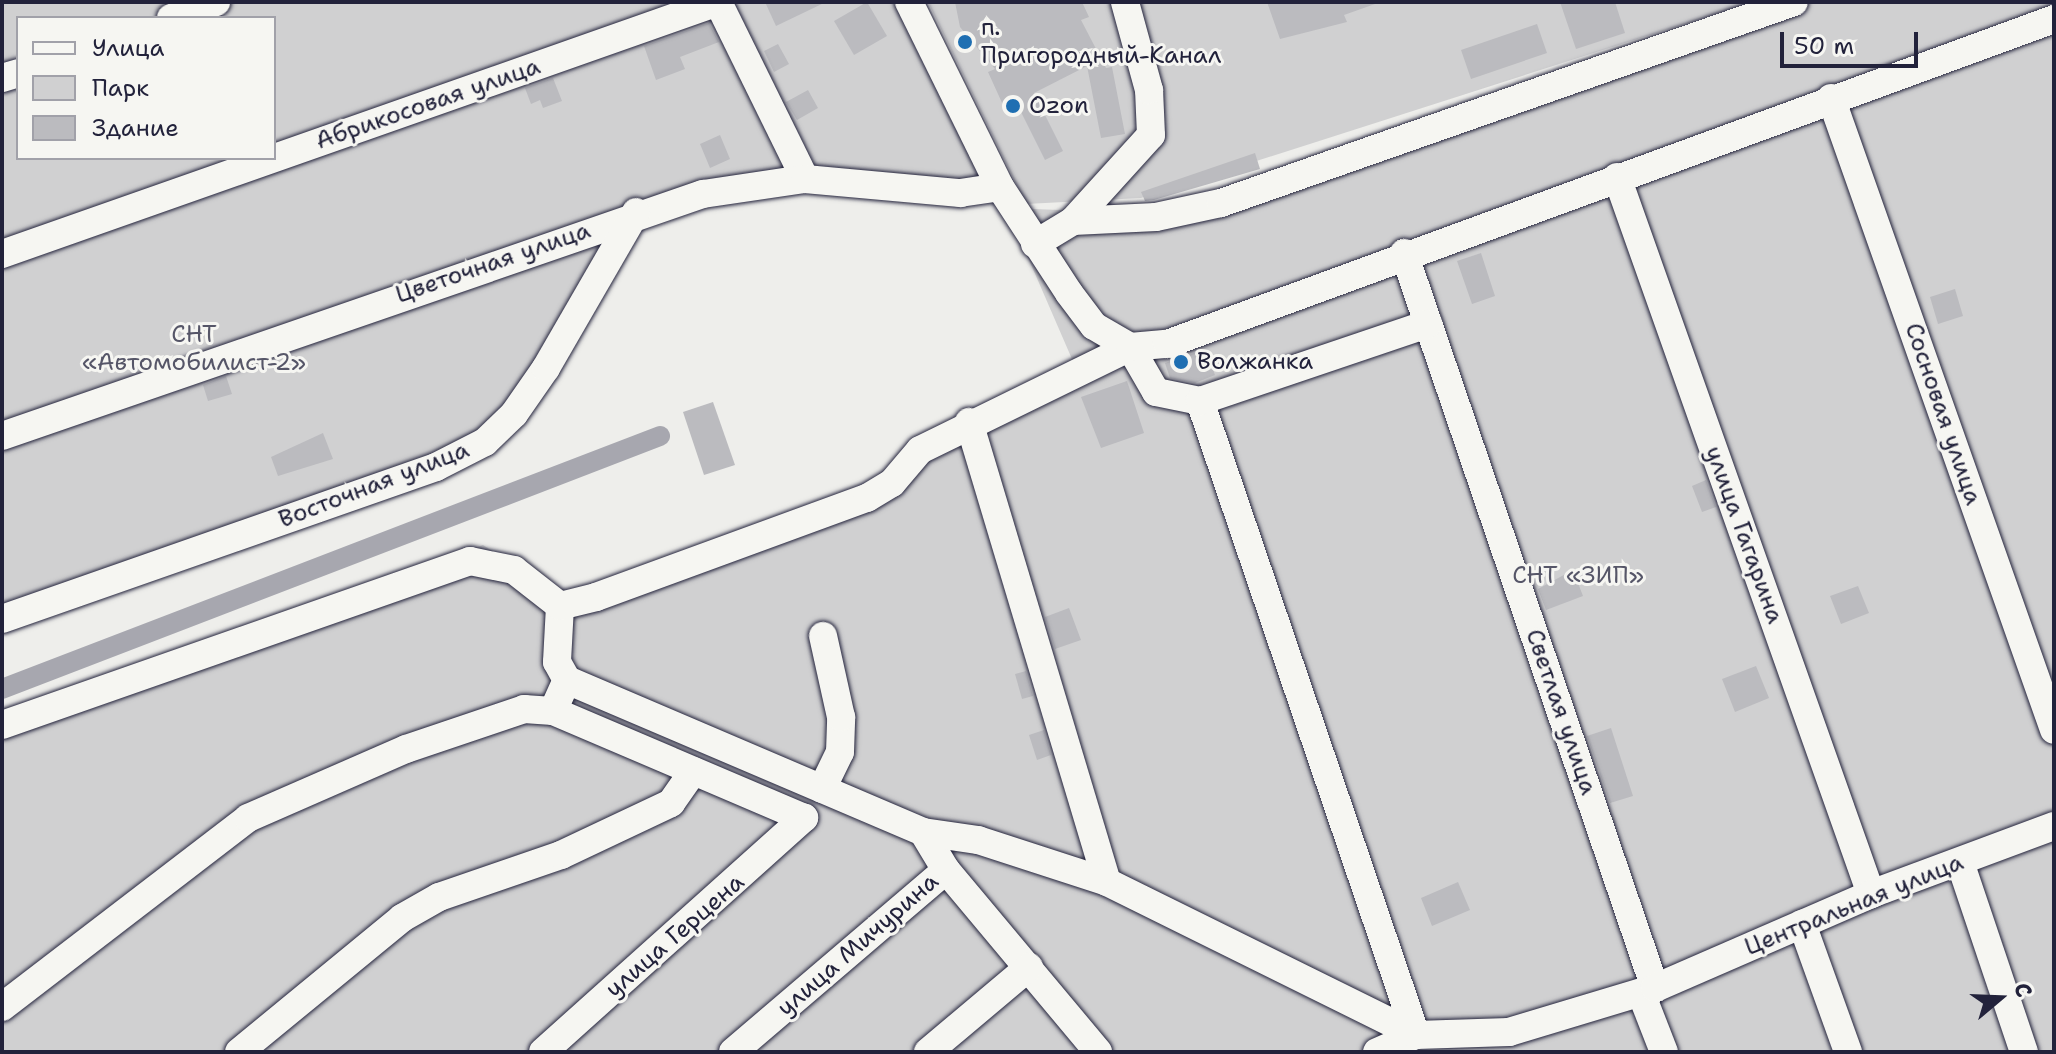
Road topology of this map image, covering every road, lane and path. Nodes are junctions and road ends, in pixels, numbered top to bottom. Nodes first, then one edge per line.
1 (216, 2) edge
2 (718, 2) edge
3 (909, 2) edge
4 (1125, 2) edge
5 (1794, 2) edge
6 (177, 16) edge
7 (2051, 28) edge
8 (1831, 98) junction
9 (276, 158) edge
10 (269, 160) edge
11 (1617, 177) junction
12 (805, 179) junction
13 (1000, 187) junction
14 (636, 212) junction
15 (1073, 221) junction
16 (1035, 244) junction
17 (1404, 253) junction
18 (2, 254) edge
19 (1428, 324) junction
20 (1130, 347) junction
21 (1200, 401) junction
22 (969, 422) junction
23 (2, 436) edge
24 (560, 606) junction
25 (2, 619) edge
26 (823, 636) dead end
27 (567, 680) junction
28 (553, 711) junction
29 (2, 725) edge
30 (2054, 730) edge
31 (693, 771) junction
32 (822, 789) junction
33 (2054, 826) edge
34 (923, 832) junction
35 (1960, 862) junction
36 (946, 870) junction
37 (1107, 882) junction
38 (1871, 894) junction
39 (1802, 924) junction
40 (1029, 967) junction
41 (1648, 990) junction
42 (2, 1007) edge
43 (1416, 1035) junction
44 (1513, 1042) edge
45 (239, 1052) edge
46 (543, 1052) edge
47 (733, 1052) edge
48 (928, 1052) edge
49 (1098, 1052) edge
50 (1377, 1052) edge
51 (1664, 1052) edge
52 (1848, 1052) edge
53 (2024, 1052) edge

1 - 6 street
2 - 9 street, Абрикосовая улица
2 - 12 street
3 - 13 street
4 - 15 street
5 - 15 street
7 - 8 street
8 - 11 street
8 - 30 street, Сосновая улица
10 - 18 street, Абрикосовая улица
11 - 17 street
11 - 38 street, улица Гагарина
12 - 13 street, Цветочная улица
12 - 14 street, Цветочная улица
13 - 16 street
14 - 23 street, Цветочная улица
14 - 25 street, Восточная улица
15 - 16 street
16 - 20 street
17 - 19 street, Светлая улица
17 - 20 street
19 - 21 street
19 - 41 street, Светлая улица
20 - 21 street
20 - 22 street
21 - 43 street
22 - 24 street
22 - 37 street
24 - 27 street
24 - 29 street
26 - 32 street
27 - 28 street
27 - 32 street
28 - 31 street
28 - 42 street
31 - 45 street
31 - 46 street, улица Герцена
32 - 34 street
33 - 35 street, Центральная улица
34 - 36 street
34 - 37 street
35 - 38 street, Центральная улица
35 - 53 street
36 - 40 street
36 - 47 street, улица Мичурина
37 - 43 street
38 - 39 street, Центральная улица
39 - 41 street, Центральная улица
39 - 52 street
40 - 48 street
40 - 49 street
41 - 44 street, Центральная улица
41 - 51 street, Светлая улица
43 - 44 street, Центральная улица
43 - 50 street

